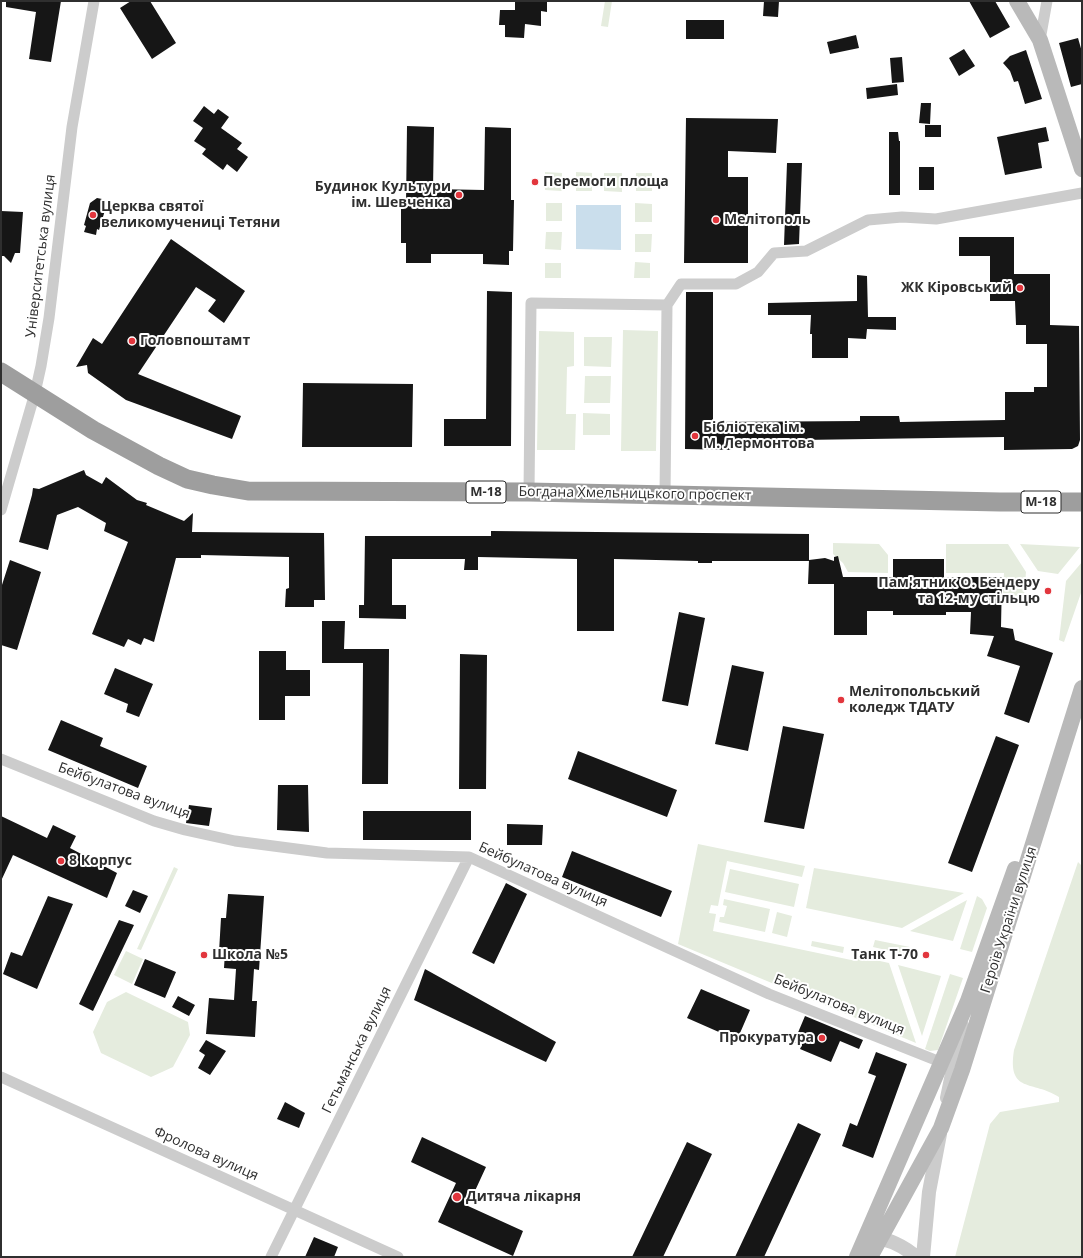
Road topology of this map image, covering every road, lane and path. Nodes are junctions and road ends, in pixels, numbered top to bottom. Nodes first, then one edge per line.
1 (94, 1) edge
2 (1017, 1) edge
3 (1047, 1) edge
4 (1040, 40) junction
5 (1082, 169) edge
6 (1082, 193) edge
7 (667, 304) junction
8 (1, 372) edge
9 (35, 393) junction
10 (529, 492) junction
11 (665, 496) junction
12 (1082, 502) edge
13 (1, 510) edge
14 (1082, 688) edge
15 (1075, 712) junction
16 (1, 759) edge
17 (470, 857) junction
18 (952, 1066) junction
19 (1, 1077) edge
20 (942, 1128) junction
21 (294, 1210) junction
22 (873, 1237) junction
23 (271, 1257) edge
24 (398, 1257) edge
25 (857, 1257) edge
26 (870, 1257) edge
27 (916, 1257) edge
28 (923, 1257) edge

1 - 9 street, Університетська вулиця
2 - 4 main road
3 - 4 street
4 - 5 main road
6 - 7 street
7 - 10 street
7 - 11 street
8 - 9 highway, Богдана Хмельницького проспект / М-18
9 - 10 highway, Богдана Хмельницького проспект / М-18
9 - 13 street, Університетська вулиця
10 - 11 highway, Богдана Хмельницького проспект / М-18
11 - 12 highway, Богдана Хмельницького проспект / М-18
14 - 15 main road, Героїв України вулиця
15 - 18 main road, Героїв України вулиця
15 - 18 main road, Героїв України вулиця
16 - 17 street, Бейбулатова вулиця
17 - 18 street, Бейбулатова вулиця
17 - 21 street, Гетьманська вулиця
18 - 20 main road, Героїв України вулиця
18 - 22 main road, Героїв України вулиця
19 - 21 street, Фролова вулиця
20 - 22 main road, Героїв України вулиця
20 - 28 street
21 - 23 street, Гетьманська вулиця
21 - 24 street, Фролова вулиця
22 - 25 main road, Героїв України вулиця
22 - 26 main road, Героїв України вулиця
22 - 27 street

